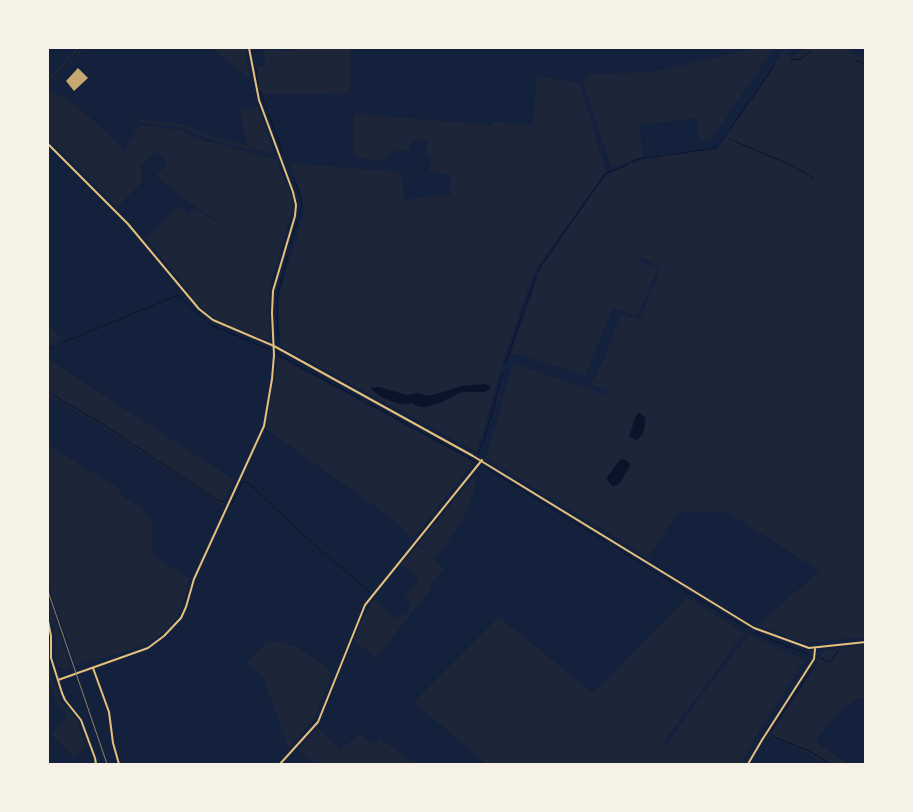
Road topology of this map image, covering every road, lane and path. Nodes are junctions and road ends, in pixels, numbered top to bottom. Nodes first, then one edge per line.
1 (249, 48) edge
2 (48, 144) edge
3 (274, 346) junction
4 (482, 460) junction
5 (48, 621) edge
6 (866, 642) edge
7 (814, 649) junction
8 (93, 668) junction
9 (58, 680) junction
10 (96, 764) edge
11 (119, 764) edge
12 (280, 764) edge
13 (748, 764) edge

1 - 3 street
2 - 3 street
3 - 4 street
3 - 8 street
4 - 7 street
4 - 12 street
5 - 9 street
6 - 7 street
7 - 13 street
8 - 9 street
8 - 11 street
9 - 10 street

